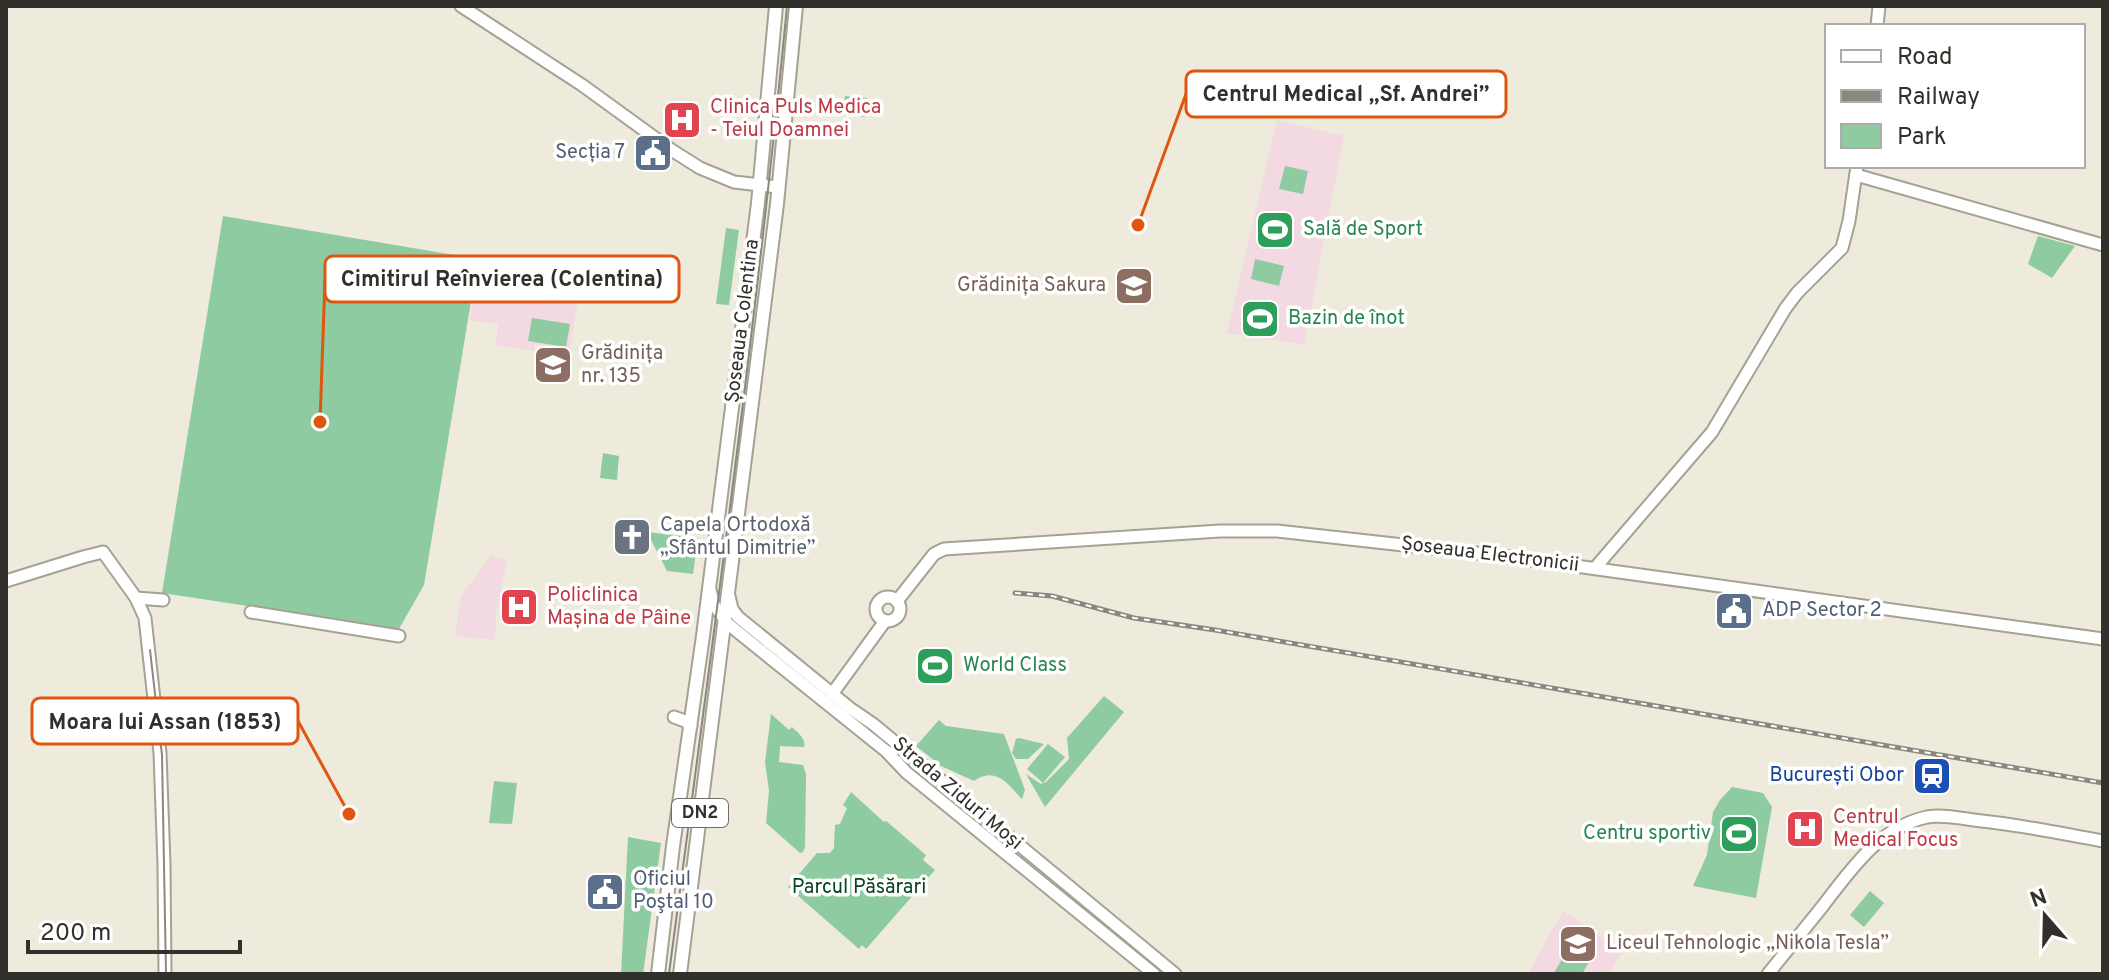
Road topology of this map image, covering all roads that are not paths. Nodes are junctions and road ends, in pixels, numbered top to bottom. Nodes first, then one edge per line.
1 (461, 6) edge
2 (776, 6) edge
3 (796, 6) edge
4 (1857, 170) edge
5 (760, 186) junction
6 (778, 187) junction
7 (2103, 245) edge
8 (1595, 568) junction
9 (6, 581) edge
10 (709, 585) junction
11 (136, 598) junction
12 (897, 601) junction
13 (251, 612) dead end
14 (145, 618) junction
15 (727, 618) junction
16 (885, 621) junction
17 (399, 636) dead end
18 (703, 636) junction
19 (2103, 639) edge
20 (749, 642) junction
21 (721, 651) junction
22 (832, 694) junction
23 (2103, 841) edge
24 (165, 974) edge
25 (658, 974) edge
26 (680, 974) edge
27 (1154, 974) edge
28 (1175, 974) edge
29 (1768, 974) edge

1 - 5 street
2 - 5 main road, Șoseaua Colentina / DN2
3 - 6 main road, Șoseaua Colentina / DN2
4 - 7 street
4 - 8 street
5 - 6 street
5 - 10 main road, Șoseaua Colentina / DN2
6 - 15 main road, Șoseaua Colentina / DN2
8 - 12 street, Șoseaua Electronicii
8 - 19 street, Șoseaua Electronicii
9 - 11 street
10 - 15 street
10 - 18 main road, Șoseaua Colentina / DN2
11 - 14 street
11 - 14 street
12 - 16 street
12 - 16 street
13 - 17 street
14 - 24 street
15 - 18 street
15 - 20 street, Strada Ziduri Moși
15 - 21 main road, Șoseaua Colentina / DN2
15 - 22 street, Strada Ziduri Moși
16 - 22 street
18 - 25 main road, Șoseaua Colentina / DN2
20 - 21 street
20 - 27 street, Strada Ziduri Moși
21 - 26 main road, Șoseaua Colentina / DN2
22 - 28 street, Strada Ziduri Moși
23 - 29 street

